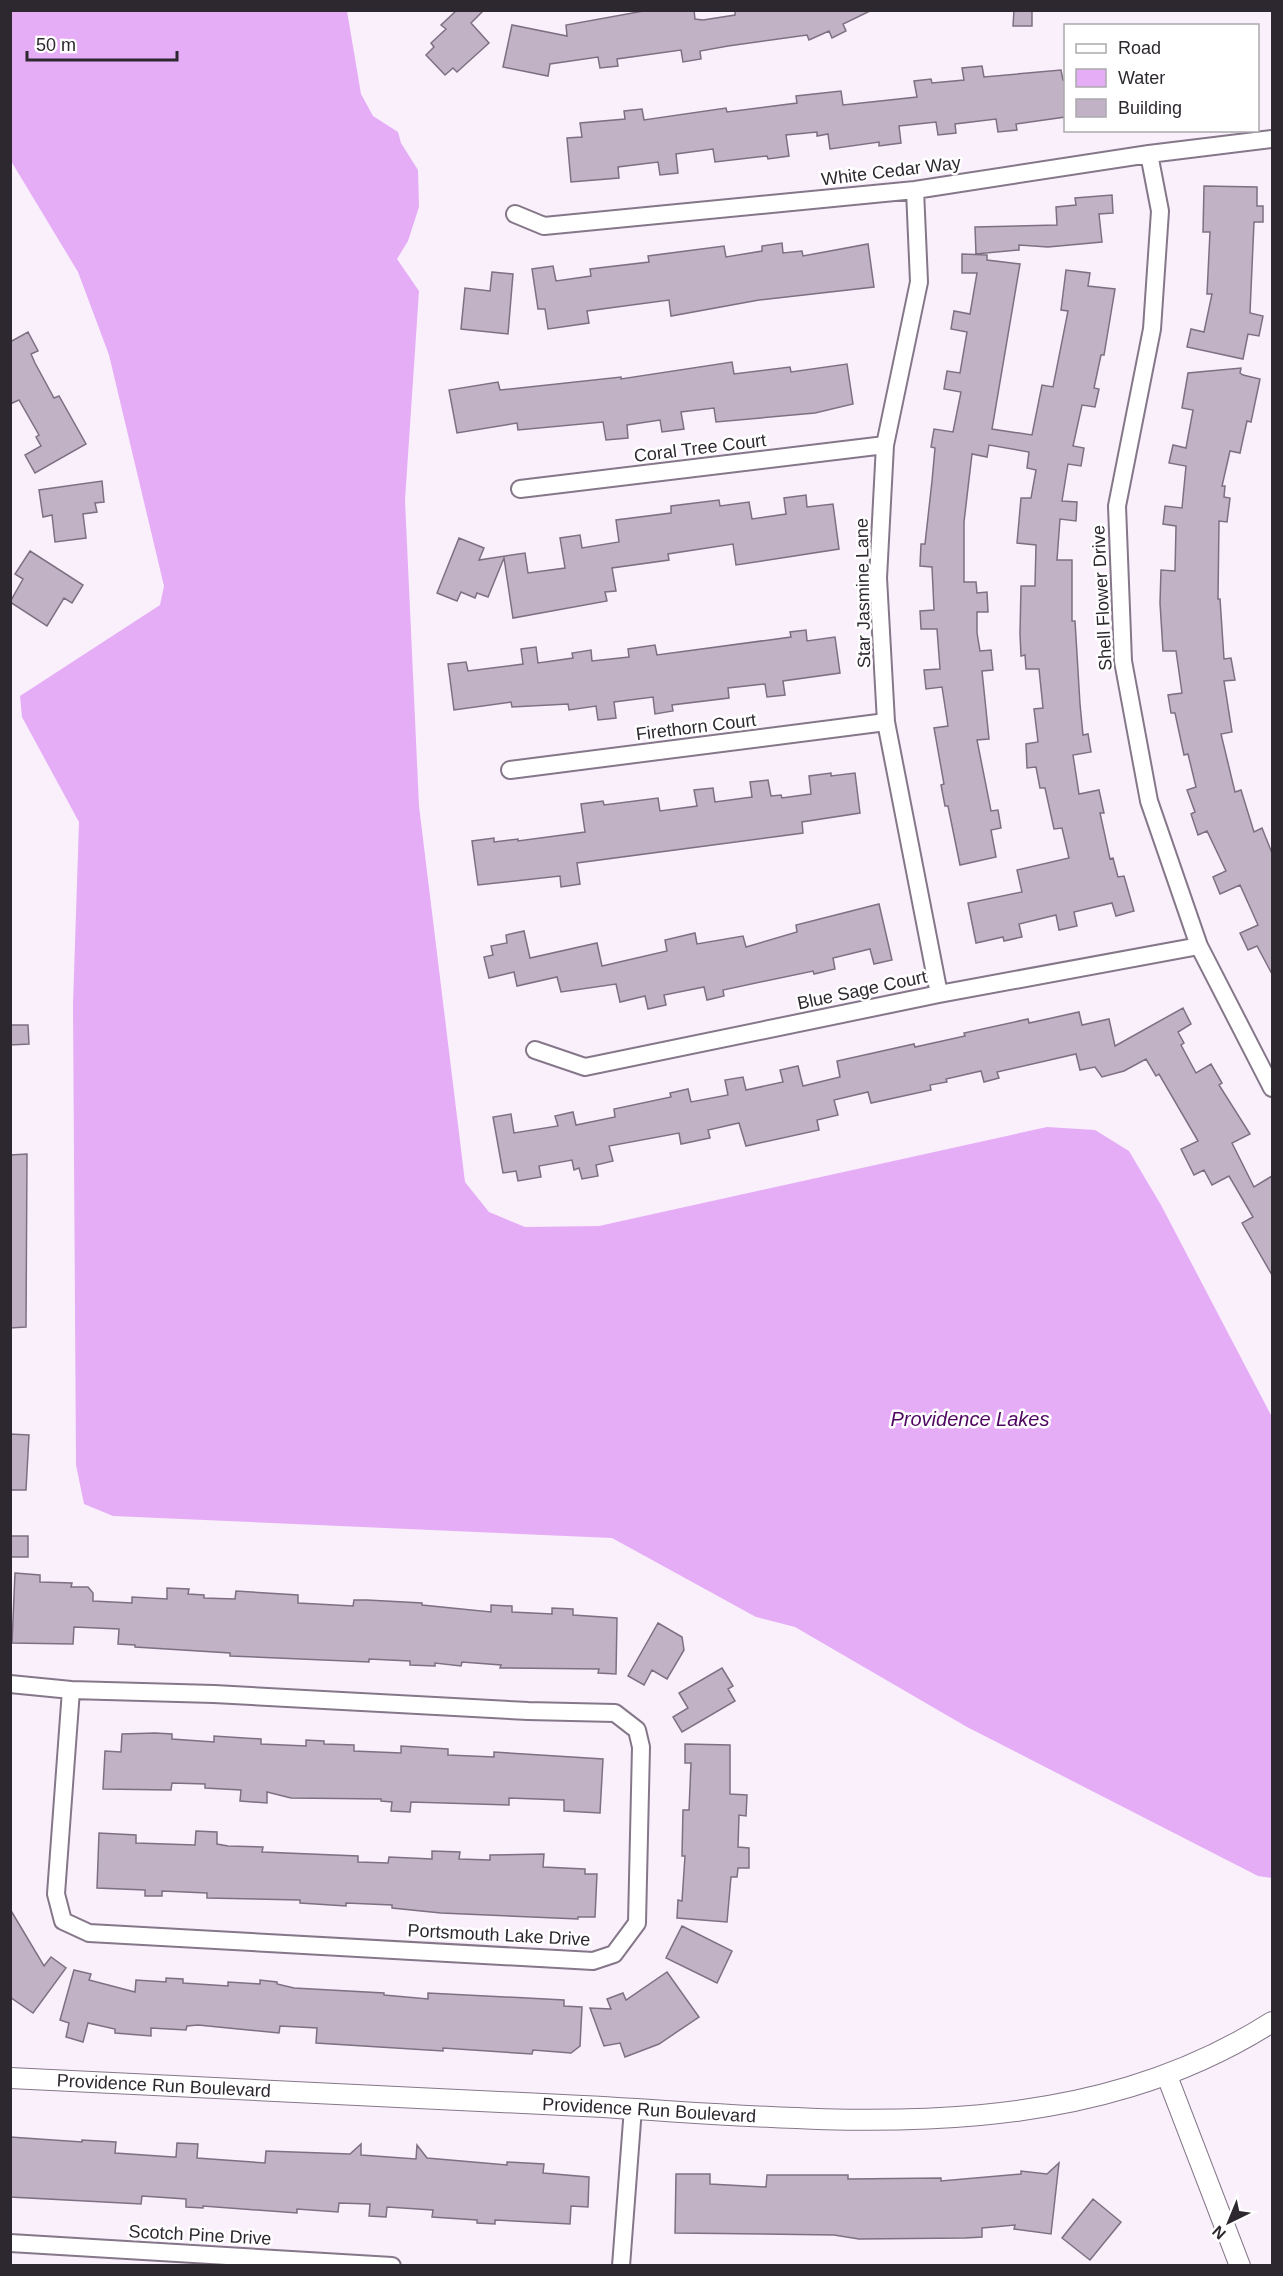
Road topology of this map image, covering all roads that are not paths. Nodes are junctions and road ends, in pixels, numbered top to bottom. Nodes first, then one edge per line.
1 (1272, 139) edge
2 (1149, 154) junction
3 (915, 190) junction
4 (515, 214) dead end
5 (885, 445) junction
6 (520, 489) dead end
7 (886, 722) junction
8 (510, 770) dead end
9 (1199, 946) junction
10 (939, 994) junction
11 (535, 1050) dead end
12 (1272, 1088) edge
13 (10, 1684) edge
14 (70, 1690) junction
15 (1272, 2022) edge
16 (1167, 2076) junction
17 (10, 2078) edge
18 (633, 2108) junction
19 (1224, 2223) junction
20 (10, 2243) edge
21 (389, 2265) edge
22 (621, 2265) edge
23 (1240, 2265) edge
24 (1250, 2265) edge

1 - 2 street, White Cedar Way
2 - 3 street, White Cedar Way
2 - 9 street, Shell Flower Drive
3 - 4 street, White Cedar Way
3 - 5 street, Star Jasmine Lane
5 - 6 street, Coral Tree Court
5 - 7 street, Star Jasmine Lane
7 - 8 street, Firethorn Court
7 - 10 street, Star Jasmine Lane
9 - 10 street, Blue Sage Court
9 - 12 street, Shell Flower Drive
10 - 11 street, Blue Sage Court
13 - 14 street, Portsmouth Lake Drive
14 - 14 street, Portsmouth Lake Drive
15 - 16 street, Providence Run Boulevard
16 - 18 street, Providence Run Boulevard
16 - 19 street
17 - 18 street, Providence Run Boulevard
18 - 22 street
19 - 23 street
19 - 24 street
20 - 21 street, Scotch Pine Drive

